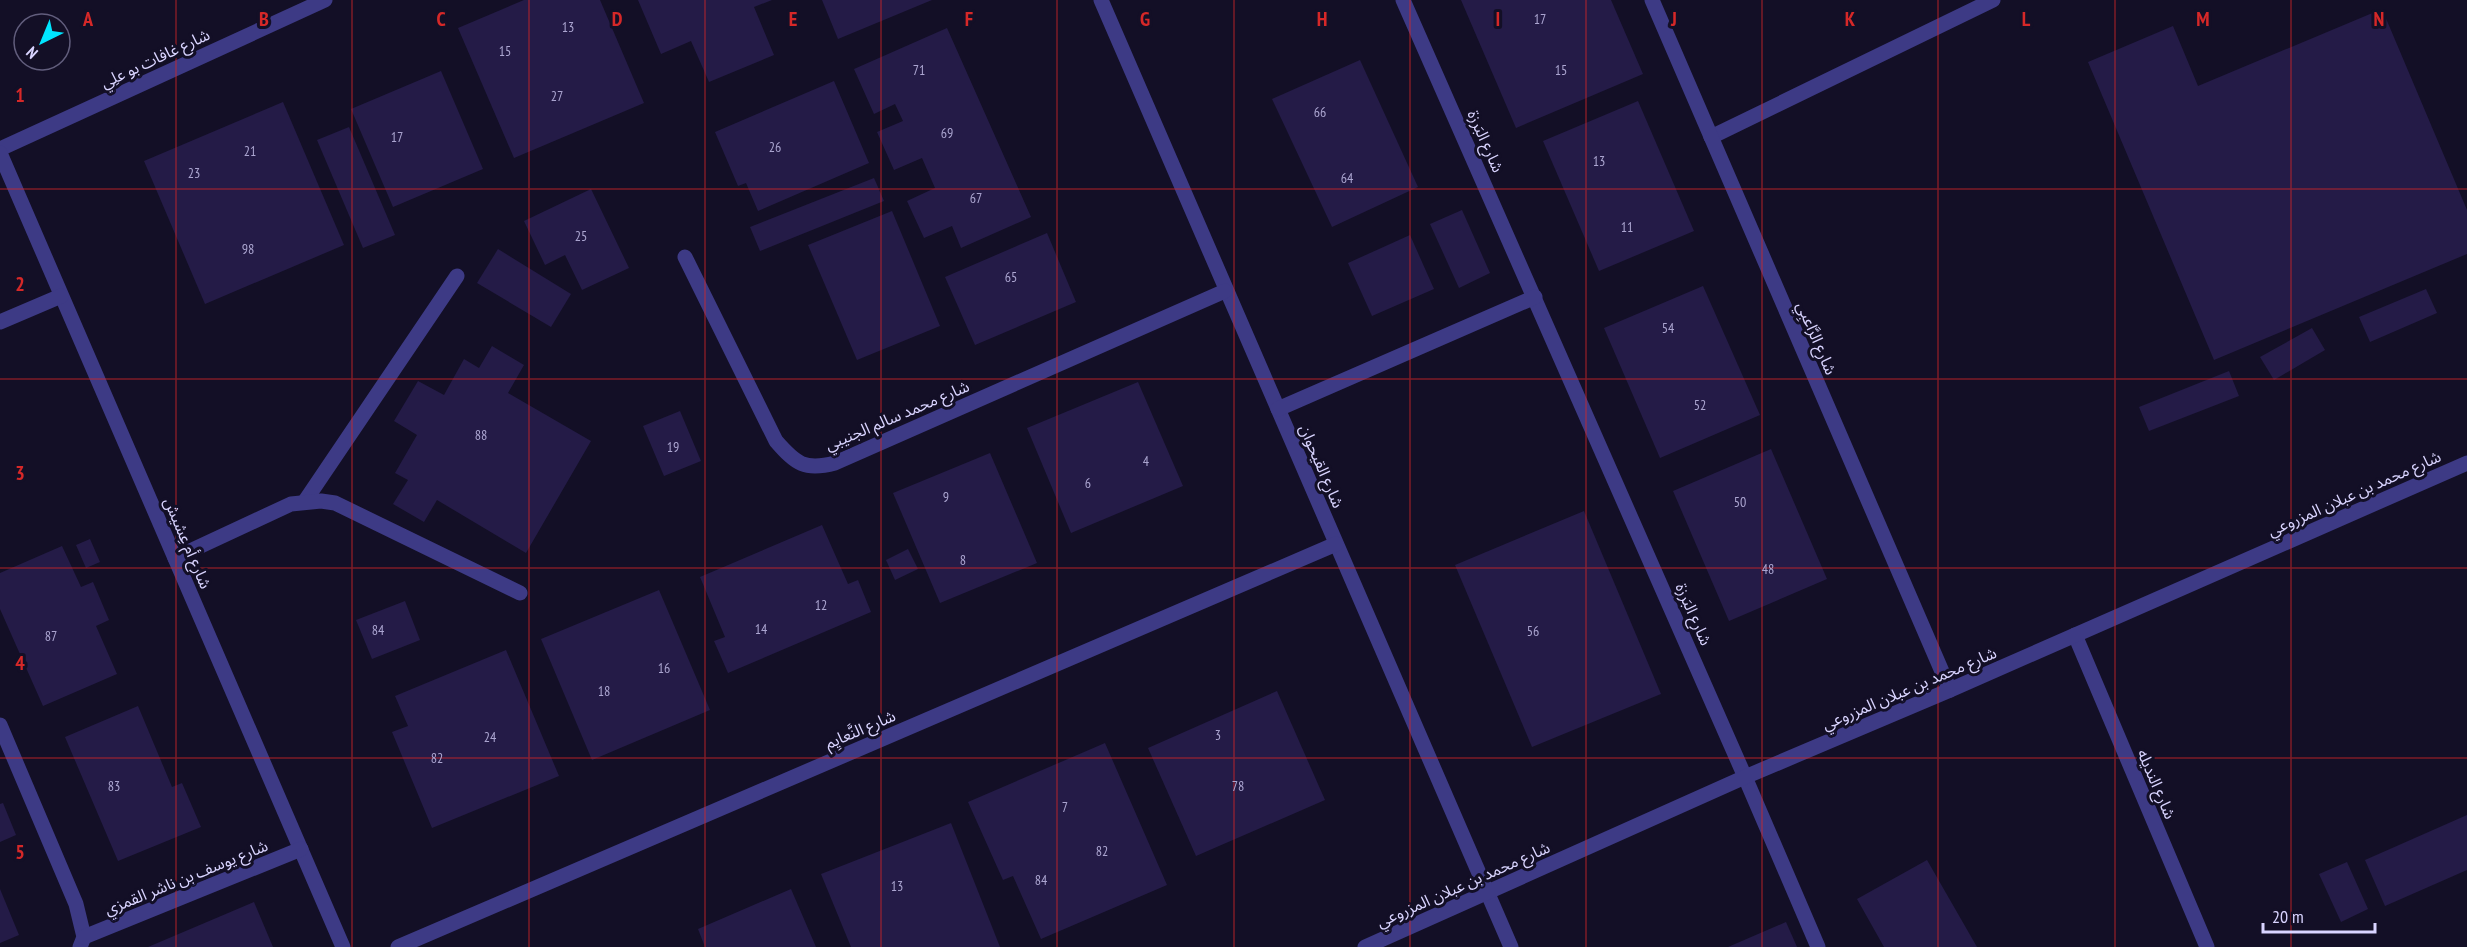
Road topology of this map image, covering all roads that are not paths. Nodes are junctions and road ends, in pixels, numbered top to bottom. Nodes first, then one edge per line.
1 (325, 0) edge
2 (1101, 0) edge
3 (1403, 0) edge
4 (1652, 0) edge
5 (1993, 0) edge
6 (1711, 137) junction
7 (0, 151) edge
8 (685, 257) dead end
9 (457, 276) dead end
10 (1225, 291) junction
11 (62, 296) junction
12 (1535, 297) junction
13 (0, 321) edge
14 (1278, 409) junction
15 (2467, 463) edge
16 (305, 501) junction
17 (1336, 544) junction
18 (175, 558) junction
19 (520, 593) dead end
20 (2075, 636) junction
21 (1950, 690) junction
22 (0, 725) edge
23 (1745, 777) junction
24 (301, 849) junction
25 (1487, 893) junction
26 (82, 942) edge
27 (343, 947) edge
28 (398, 947) edge
29 (1365, 947) edge
30 (1511, 947) edge
31 (1818, 947) edge
32 (2207, 947) edge

1 - 7 street, شارع غافات بو علِي
2 - 10 street, شارع القيحوان
3 - 12 street, شارع البَرزة
4 - 6 street, شارع الرَّاعبِي
5 - 6 street
6 - 21 street, شارع الرَّاعبِي
7 - 11 street, شارع أم عِشيش
8 - 10 street, شارع محمد سالم الجنيبي
9 - 16 street
10 - 14 street, شارع القيحوان
11 - 13 street
11 - 18 street, شارع أم عِشيش
12 - 14 street
12 - 23 street, شارع البَرزة
14 - 17 street, شارع القيحوان
15 - 20 street, شارع محمد بن عبلان المزروعي
16 - 18 street
16 - 19 street
17 - 25 street, شارع القيحوان
17 - 28 street, شارع النَّعايِم
18 - 24 street, شارع أم عِشيش
20 - 21 street, شارع محمد بن عبلان المزروعي
20 - 32 street, شارع النديله
21 - 23 street, شارع محمد بن عبلان المزروعي
22 - 26 street, شارع يوسف بن ناشر القمزي
23 - 25 street, شارع محمد بن عبلان المزروعي
23 - 31 street, شارع البَرزة
24 - 26 street, شارع يوسف بن ناشر القمزي
24 - 27 street, شارع أم عِشيش
25 - 29 street, شارع محمد بن عبلان المزروعي
25 - 30 street, شارع القيحوان

